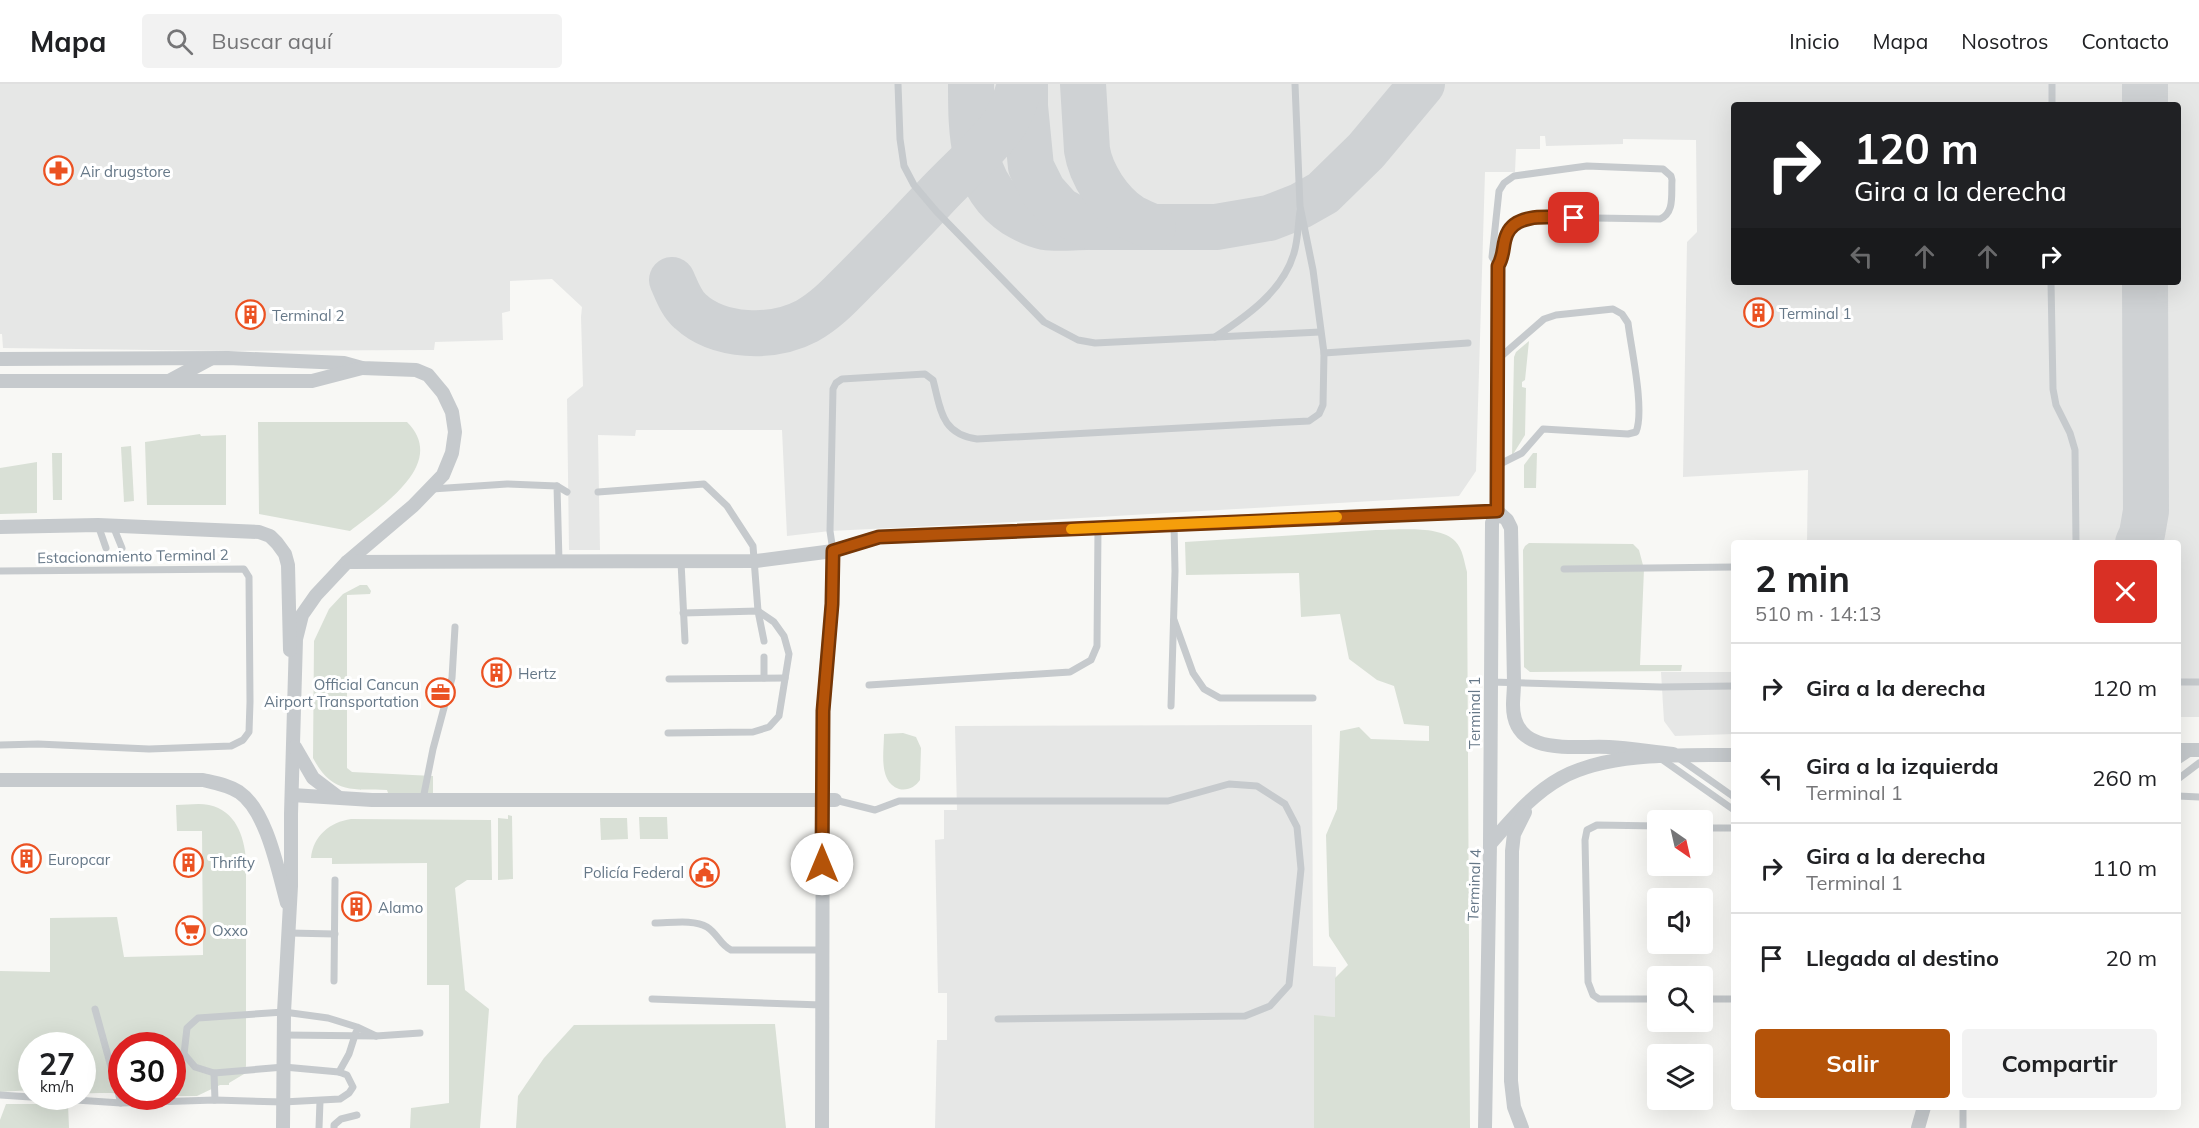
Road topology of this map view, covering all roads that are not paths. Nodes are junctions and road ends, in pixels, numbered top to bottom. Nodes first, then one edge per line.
1 (898, 84) edge
2 (1295, 84) edge
3 (2052, 84) edge
4 (2052, 102) edge
5 (1300, 206) junction
6 (1498, 266) junction
7 (2051, 285) edge
8 (1320, 332) junction
9 (1213, 338) junction
10 (1468, 343) dead end
11 (1324, 353) junction
12 (170, 358) junction
13 (212, 358) junction
14 (0, 359) edge
15 (78, 359) junction
16 (117, 359) junction
17 (1497, 360) junction
18 (362, 368) junction
19 (97, 370) junction
20 (190, 370) junction
21 (0, 381) edge
22 (77, 381) junction
23 (116, 381) junction
24 (170, 381) junction
25 (209, 381) junction
26 (1496, 466) junction
27 (557, 486) junction
28 (429, 489) junction
29 (567, 492) dead end
30 (598, 492) dead end
31 (1497, 511) junction
32 (1174, 524) junction
33 (98, 525) junction
34 (113, 526) junction
35 (0, 527) edge
36 (1098, 528) junction
37 (2076, 540) edge
38 (106, 548) dead end
39 (122, 548) dead end
40 (833, 551) junction
41 (756, 561) junction
42 (347, 562) junction
43 (681, 562) junction
44 (559, 563) junction
45 (1731, 567) edge
46 (1564, 569) dead end
47 (0, 571) edge
48 (758, 611) junction
49 (683, 613) junction
50 (1174, 620) junction
51 (456, 627) dead end
52 (685, 640) dead end
53 (764, 641) dead end
54 (764, 657) dead end
55 (764, 678) junction
56 (785, 678) junction
57 (669, 679) dead end
58 (1490, 682) junction
59 (1514, 682) junction
60 (2181, 682) edge
61 (2199, 682) edge
62 (869, 685) dead end
63 (1731, 686) edge
64 (294, 688) junction
65 (1313, 698) dead end
66 (1171, 706) dead end
67 (668, 733) dead end
68 (0, 745) edge
69 (294, 745) junction
70 (2181, 751) edge
71 (1673, 754) junction
72 (2198, 754) edge
73 (1731, 755) edge
74 (1656, 756) junction
75 (2181, 760) edge
76 (2181, 775) edge
77 (0, 780) edge
78 (1539, 793) junction
79 (292, 795) junction
80 (1731, 795) edge
81 (2181, 796) edge
82 (2199, 796) edge
83 (339, 797) junction
84 (423, 799) junction
85 (828, 800) junction
86 (1731, 808) edge
87 (1647, 826) edge
88 (1713, 828) edge
89 (1731, 828) edge
90 (1490, 844) junction
91 (335, 880) dead end
92 (290, 914) junction
93 (655, 923) dead end
94 (289, 933) junction
95 (335, 934) junction
96 (822, 950) junction
97 (334, 981) dead end
98 (652, 999) dead end
99 (1647, 999) edge
100 (1713, 999) edge
101 (1731, 999) edge
102 (822, 1005) junction
103 (95, 1009) dead end
104 (284, 1012) junction
105 (998, 1019) dead end
106 (357, 1027) junction
107 (420, 1033) dead end
108 (284, 1035) junction
109 (356, 1036) junction
110 (376, 1036) junction
111 (108, 1056) edge
112 (284, 1067) junction
113 (339, 1072) junction
114 (214, 1073) junction
115 (0, 1095) edge
116 (215, 1100) junction
117 (186, 1101) edge
118 (320, 1101) junction
119 (108, 1102) edge
120 (283, 1102) junction
121 (1923, 1110) edge
122 (1963, 1110) edge
123 (357, 1115) dead end
124 (283, 1128) edge
125 (319, 1128) edge
126 (334, 1128) edge
127 (822, 1128) edge
128 (1485, 1128) edge
129 (1522, 1128) edge
130 (1918, 1128) edge
131 (1963, 1128) edge

1 - 9 lane
2 - 5 lane
3 - 4 lane
5 - 8 lane
5 - 9 lane
6 - 6 lane, Terminal 1
6 - 17 lane, Terminal 1
7 - 37 lane
8 - 9 lane
8 - 11 lane
10 - 11 lane
11 - 40 lane
12 - 13 street
12 - 16 street
12 - 20 street
13 - 18 street
13 - 20 street
14 - 15 street
15 - 16 street
15 - 19 street
16 - 19 street
17 - 26 lane, Terminal 1
17 - 26 lane
18 - 25 street
18 - 28 street
19 - 22 street
19 - 23 street
20 - 24 street
20 - 25 street
21 - 22 street
22 - 23 street
23 - 24 street
24 - 25 street
26 - 31 lane, Terminal 1
27 - 28 lane
27 - 29 lane
27 - 44 lane
28 - 42 street
30 - 41 lane
31 - 32 street
31 - 58 street, Terminal 1
31 - 59 street, Terminal 1
32 - 36 street
32 - 50 lane
33 - 34 street
33 - 35 street
33 - 38 lane
34 - 39 lane
34 - 64 street
36 - 40 street
36 - 62 lane
40 - 41 street
40 - 85 street
41 - 43 street
41 - 48 lane
42 - 44 street
42 - 64 street
43 - 44 street
43 - 49 lane
45 - 46 lane
47 - 68 lane, Estacionamiento Terminal 2
48 - 49 lane
48 - 53 lane
48 - 56 lane
49 - 52 lane
50 - 65 lane
50 - 66 lane
51 - 84 lane
54 - 55 lane
55 - 56 lane
55 - 57 lane
56 - 67 lane
58 - 59 lane
58 - 90 street, Terminal 1
59 - 63 lane
59 - 71 street, Terminal 1
60 - 61 lane
64 - 69 street
69 - 79 street
69 - 83 street
70 - 72 street
71 - 73 street, Terminal 4
71 - 74 street, Terminal 4
71 - 80 lane
72 - 75 lane
72 - 76 lane
74 - 78 street, Terminal 4
74 - 86 lane
77 - 92 street
78 - 90 street, Terminal 4
78 - 129 street
79 - 83 street
79 - 92 street
81 - 82 lane
83 - 84 street
84 - 85 street
85 - 96 street
85 - 105 lane
87 - 99 lane
88 - 89 lane
90 - 128 street, Terminal 4
91 - 95 lane
92 - 94 street
93 - 96 lane
94 - 95 lane
94 - 104 street
95 - 97 lane
96 - 102 street
98 - 102 lane
100 - 101 lane
102 - 127 street
103 - 111 lane
104 - 106 lane
104 - 108 street
104 - 114 lane
106 - 109 lane
106 - 110 lane
107 - 110 lane
108 - 109 lane
108 - 112 street
109 - 110 lane
109 - 113 lane
112 - 113 lane
112 - 114 lane
112 - 120 street
113 - 118 lane
114 - 116 lane
115 - 119 lane
116 - 117 lane
116 - 120 lane
118 - 120 lane
118 - 125 lane
120 - 124 street
121 - 130 street
122 - 131 lane
123 - 126 lane

